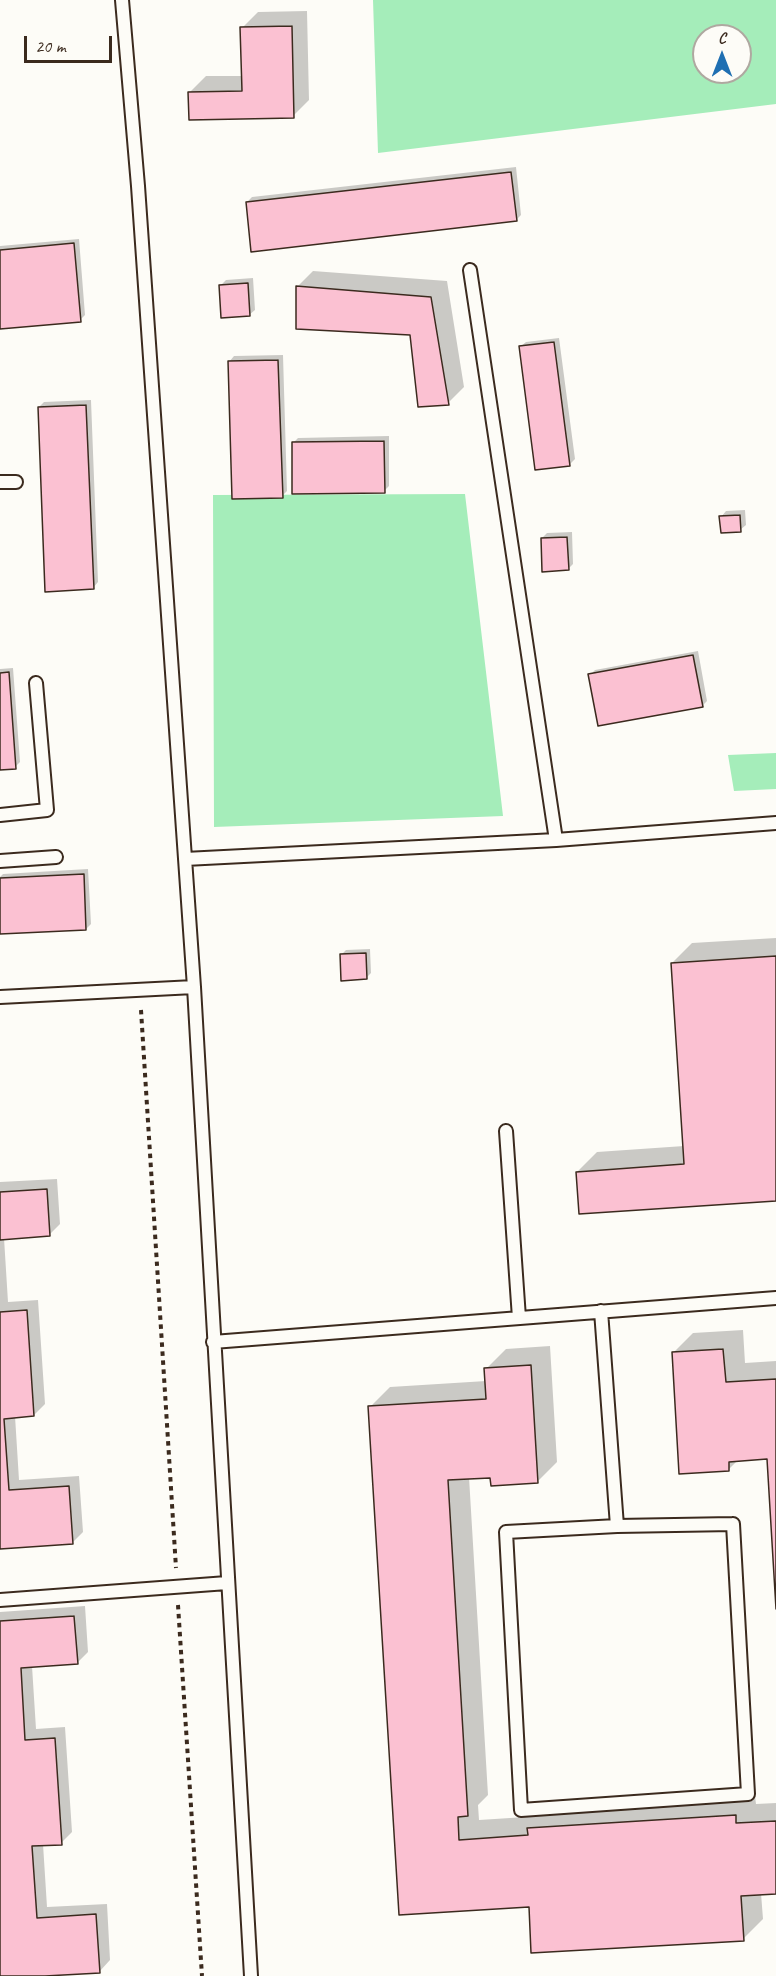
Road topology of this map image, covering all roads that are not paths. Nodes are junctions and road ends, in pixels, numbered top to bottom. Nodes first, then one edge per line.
1 (122, 0) edge
2 (470, 270) dead end
3 (0, 482) edge
4 (16, 482) dead end
5 (36, 683) dead end
6 (0, 815) edge
7 (776, 823) edge
8 (556, 840) junction
9 (56, 857) dead end
10 (185, 859) junction
11 (0, 861) edge
12 (194, 987) junction
13 (0, 997) edge
14 (506, 1131) dead end
15 (776, 1298) edge
16 (601, 1311) junction
17 (519, 1318) junction
18 (213, 1342) junction
19 (617, 1526) junction
20 (227, 1583) junction
21 (0, 1600) edge
22 (251, 1976) edge

1 - 10 lane
2 - 8 lane
3 - 4 lane
5 - 6 lane
7 - 8 lane
8 - 10 lane
9 - 11 lane
10 - 12 lane
12 - 13 lane
12 - 18 lane
14 - 17 lane
15 - 16 lane
16 - 17 lane
16 - 19 lane
17 - 18 lane
18 - 20 lane
19 - 19 lane
20 - 21 lane
20 - 22 lane

